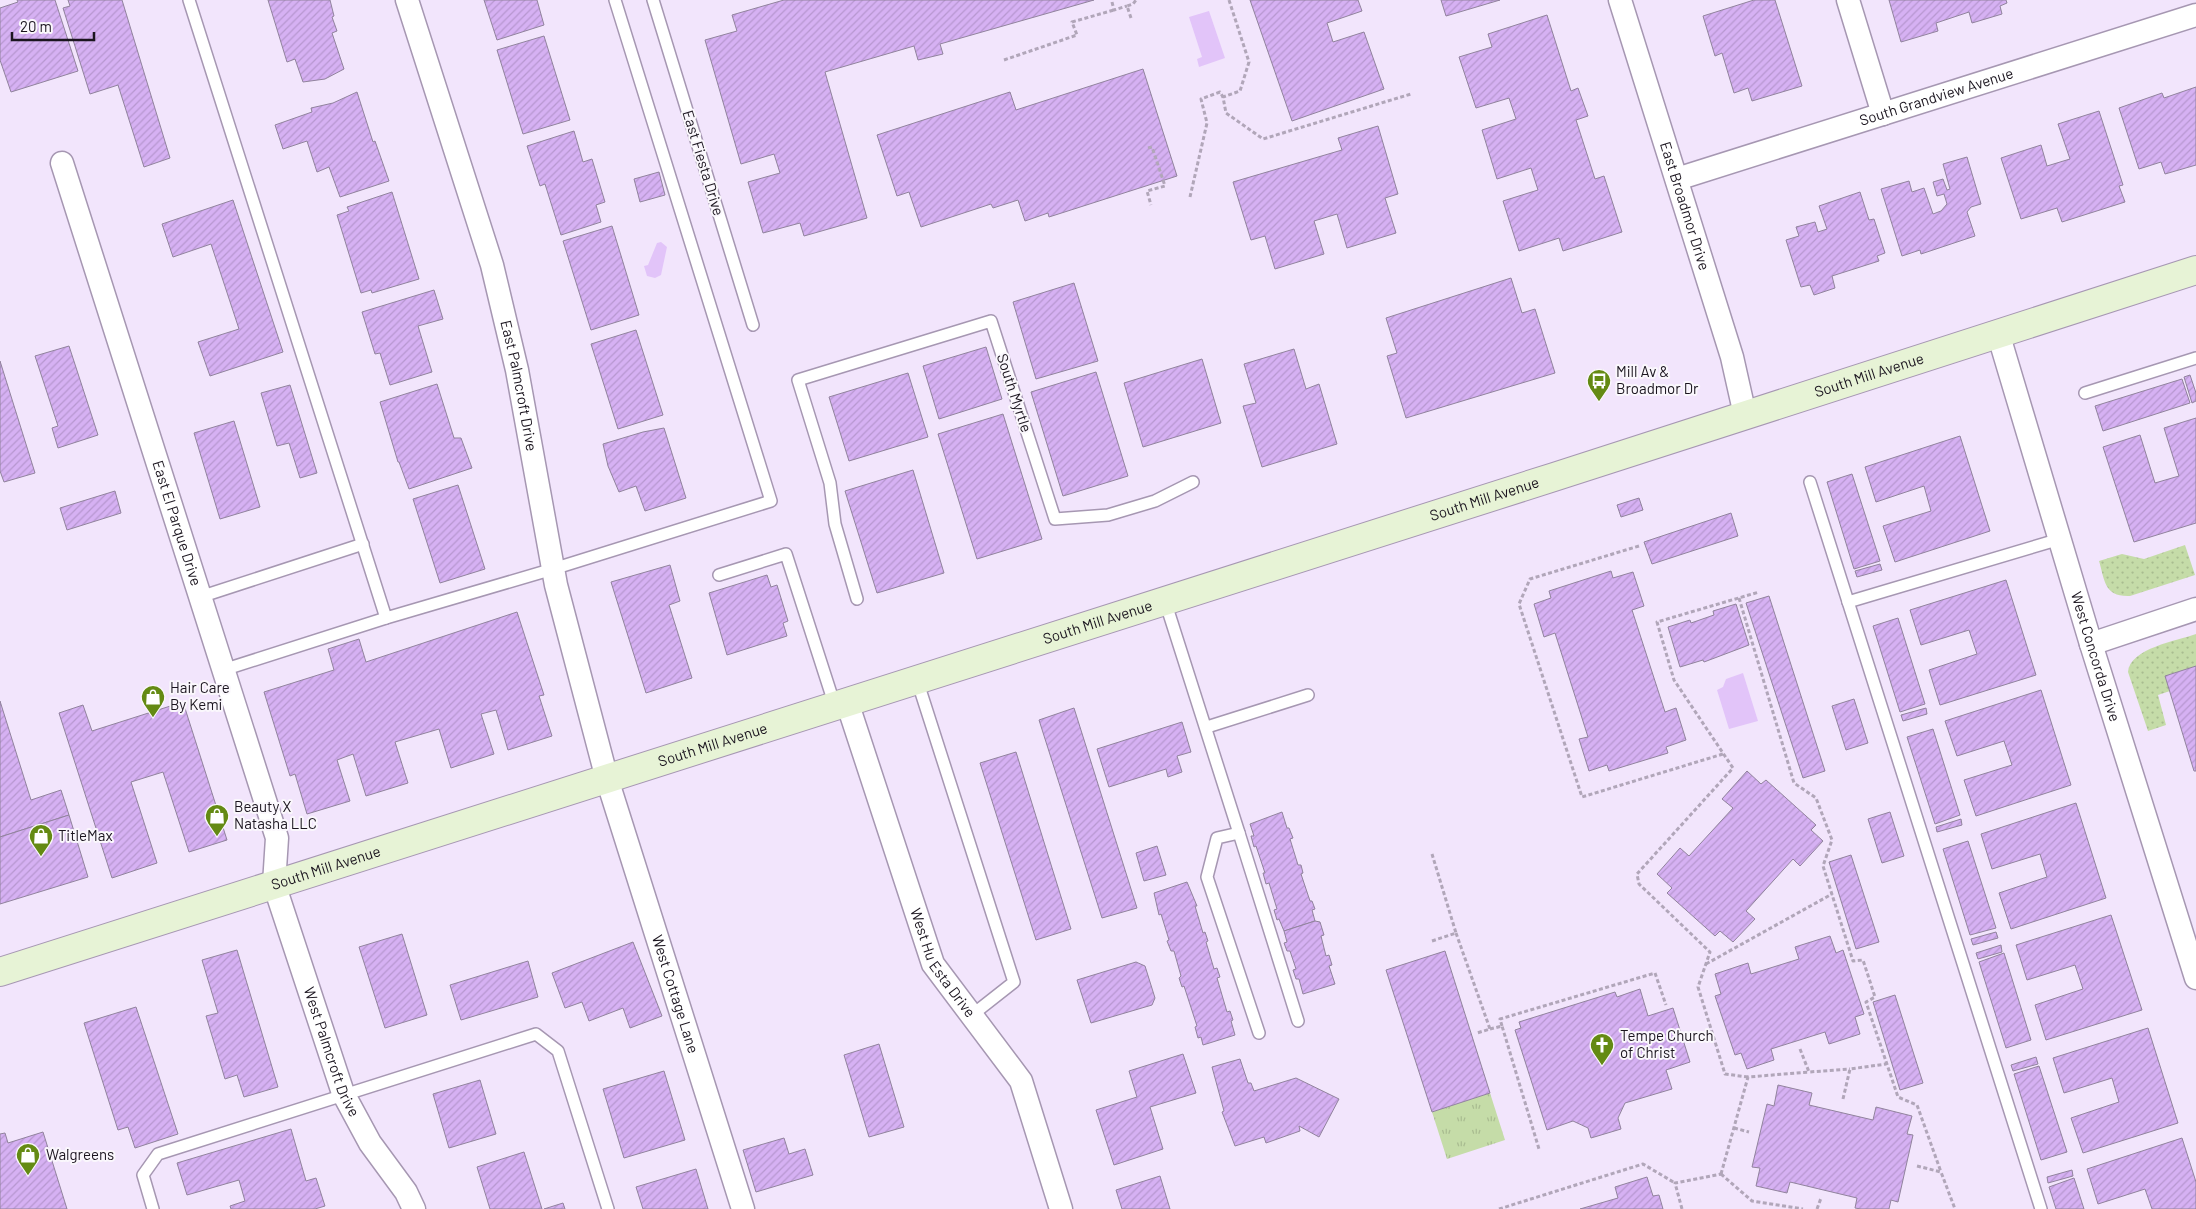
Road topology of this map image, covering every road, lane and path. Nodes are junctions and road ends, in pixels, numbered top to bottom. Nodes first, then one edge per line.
1 (189, 0) edge
2 (407, 0) edge
3 (615, 0) edge
4 (653, 0) edge
5 (1136, 0) edge
6 (1229, 0) edge
7 (1620, 0) edge
8 (1848, 0) edge
9 (1112, 2) dead end
10 (1127, 6) junction
11 (1114, 10) junction
12 (2196, 15) edge
13 (1131, 18) dead end
14 (1004, 60) dead end
15 (1411, 94) dead end
16 (1223, 97) junction
17 (1882, 114) junction
18 (1148, 148) dead end
19 (62, 163) dead end
20 (1677, 179) junction
21 (1190, 197) dead end
22 (1151, 205) dead end
23 (2196, 270) edge
24 (753, 326) dead end
25 (1998, 333) junction
26 (2196, 358) edge
27 (2086, 393) dead end
28 (1744, 415) junction
29 (1193, 482) dead end
30 (1810, 482) dead end
31 (2060, 539) junction
32 (363, 544) junction
33 (1639, 546) dead end
34 (553, 569) junction
35 (719, 575) dead end
36 (1758, 592) dead end
37 (200, 597) junction
38 (1738, 598) junction
39 (857, 599) dead end
40 (1165, 601) junction
41 (1848, 602) junction
42 (2196, 609) edge
43 (386, 618) junction
44 (2091, 644) junction
45 (224, 670) junction
46 (917, 680) junction
47 (1308, 695) dead end
48 (841, 704) junction
49 (1207, 727) junction
50 (1723, 754) junction
51 (607, 779) junction
52 (1239, 833) junction
53 (1432, 854) dead end
54 (274, 884) junction
55 (1832, 894) junction
56 (1456, 933) junction
57 (1432, 941) dead end
58 (1706, 964) junction
59 (0, 972) edge
60 (2196, 978) edge
61 (1666, 1005) dead end
62 (972, 1015) junction
63 (1298, 1021) dead end
64 (1502, 1026) junction
65 (1490, 1029) junction
66 (1259, 1033) dead end
67 (1477, 1033) dead end
68 (1800, 1049) dead end
69 (1886, 1064) junction
70 (1850, 1068) junction
71 (1809, 1072) junction
72 (1748, 1077) junction
73 (343, 1093) junction
74 (1843, 1099) dead end
75 (1734, 1128) junction
76 (1749, 1132) dead end
77 (1539, 1149) dead end
78 (1916, 1166) dead end
79 (1941, 1172) junction
80 (1720, 1174) junction
81 (1674, 1183) junction
82 (1820, 1198) dead end
83 (153, 1209) edge
84 (414, 1209) edge
85 (608, 1209) edge
86 (743, 1209) edge
87 (1061, 1209) edge
88 (1499, 1209) edge
89 (1682, 1209) edge
90 (1802, 1209) edge
91 (1817, 1209) edge
92 (1955, 1209) edge
93 (2041, 1209) edge

1 - 32 lane
2 - 34 street, East Palmcroft Drive
3 - 34 lane
4 - 24 lane, East Fiesta Drive
5 - 10 path
6 - 16 path
7 - 20 street, East Broadmor Drive
8 - 17 street
9 - 11 path
10 - 11 path
10 - 13 path
11 - 14 path
12 - 17 street, South Grandview Avenue
15 - 16 path
16 - 21 path
17 - 20 street, South Grandview Avenue
18 - 22 path
19 - 37 street, East El Parque Drive
20 - 28 street, East Broadmor Drive
23 - 25 main road, South Mill Avenue
25 - 28 main road, South Mill Avenue
25 - 31 street, West Concorda Drive
26 - 27 lane
28 - 40 main road, South Mill Avenue
29 - 39 lane, South Myrtle
30 - 41 lane
31 - 41 lane
31 - 44 street, West Concorda Drive
32 - 37 lane
32 - 43 lane
33 - 50 path
34 - 43 lane
34 - 51 street, East Palmcroft Drive
35 - 48 lane
36 - 38 path
37 - 45 street, East El Parque Drive
38 - 50 path
38 - 55 path
40 - 46 main road, South Mill Avenue
40 - 49 lane
41 - 93 lane
42 - 44 street
43 - 45 lane
44 - 60 street, West Concorda Drive
45 - 54 street, East El Parque Drive
46 - 48 main road, South Mill Avenue
46 - 62 lane
47 - 49 lane
48 - 51 main road, South Mill Avenue
48 - 62 street, West Hu Esta Drive
49 - 52 lane
50 - 58 path
51 - 54 main road, South Mill Avenue
51 - 86 street, West Cottage Lane
52 - 63 lane
52 - 66 lane
53 - 56 path
54 - 59 main road, South Mill Avenue
54 - 73 street, West Palmcroft Drive
55 - 58 path
55 - 69 path
56 - 57 path
56 - 65 path
58 - 72 path
61 - 64 path
62 - 87 street, West Hu Esta Drive
64 - 65 path
64 - 77 path
65 - 67 path
68 - 71 path
69 - 70 path
69 - 79 path
70 - 71 path
70 - 74 path
71 - 72 path
72 - 75 path
73 - 83 lane
73 - 84 street, West Palmcroft Drive
73 - 85 lane
75 - 76 path
75 - 80 path
78 - 79 path
79 - 92 path
80 - 81 path
80 - 90 path
81 - 88 path
81 - 89 path
82 - 91 path

